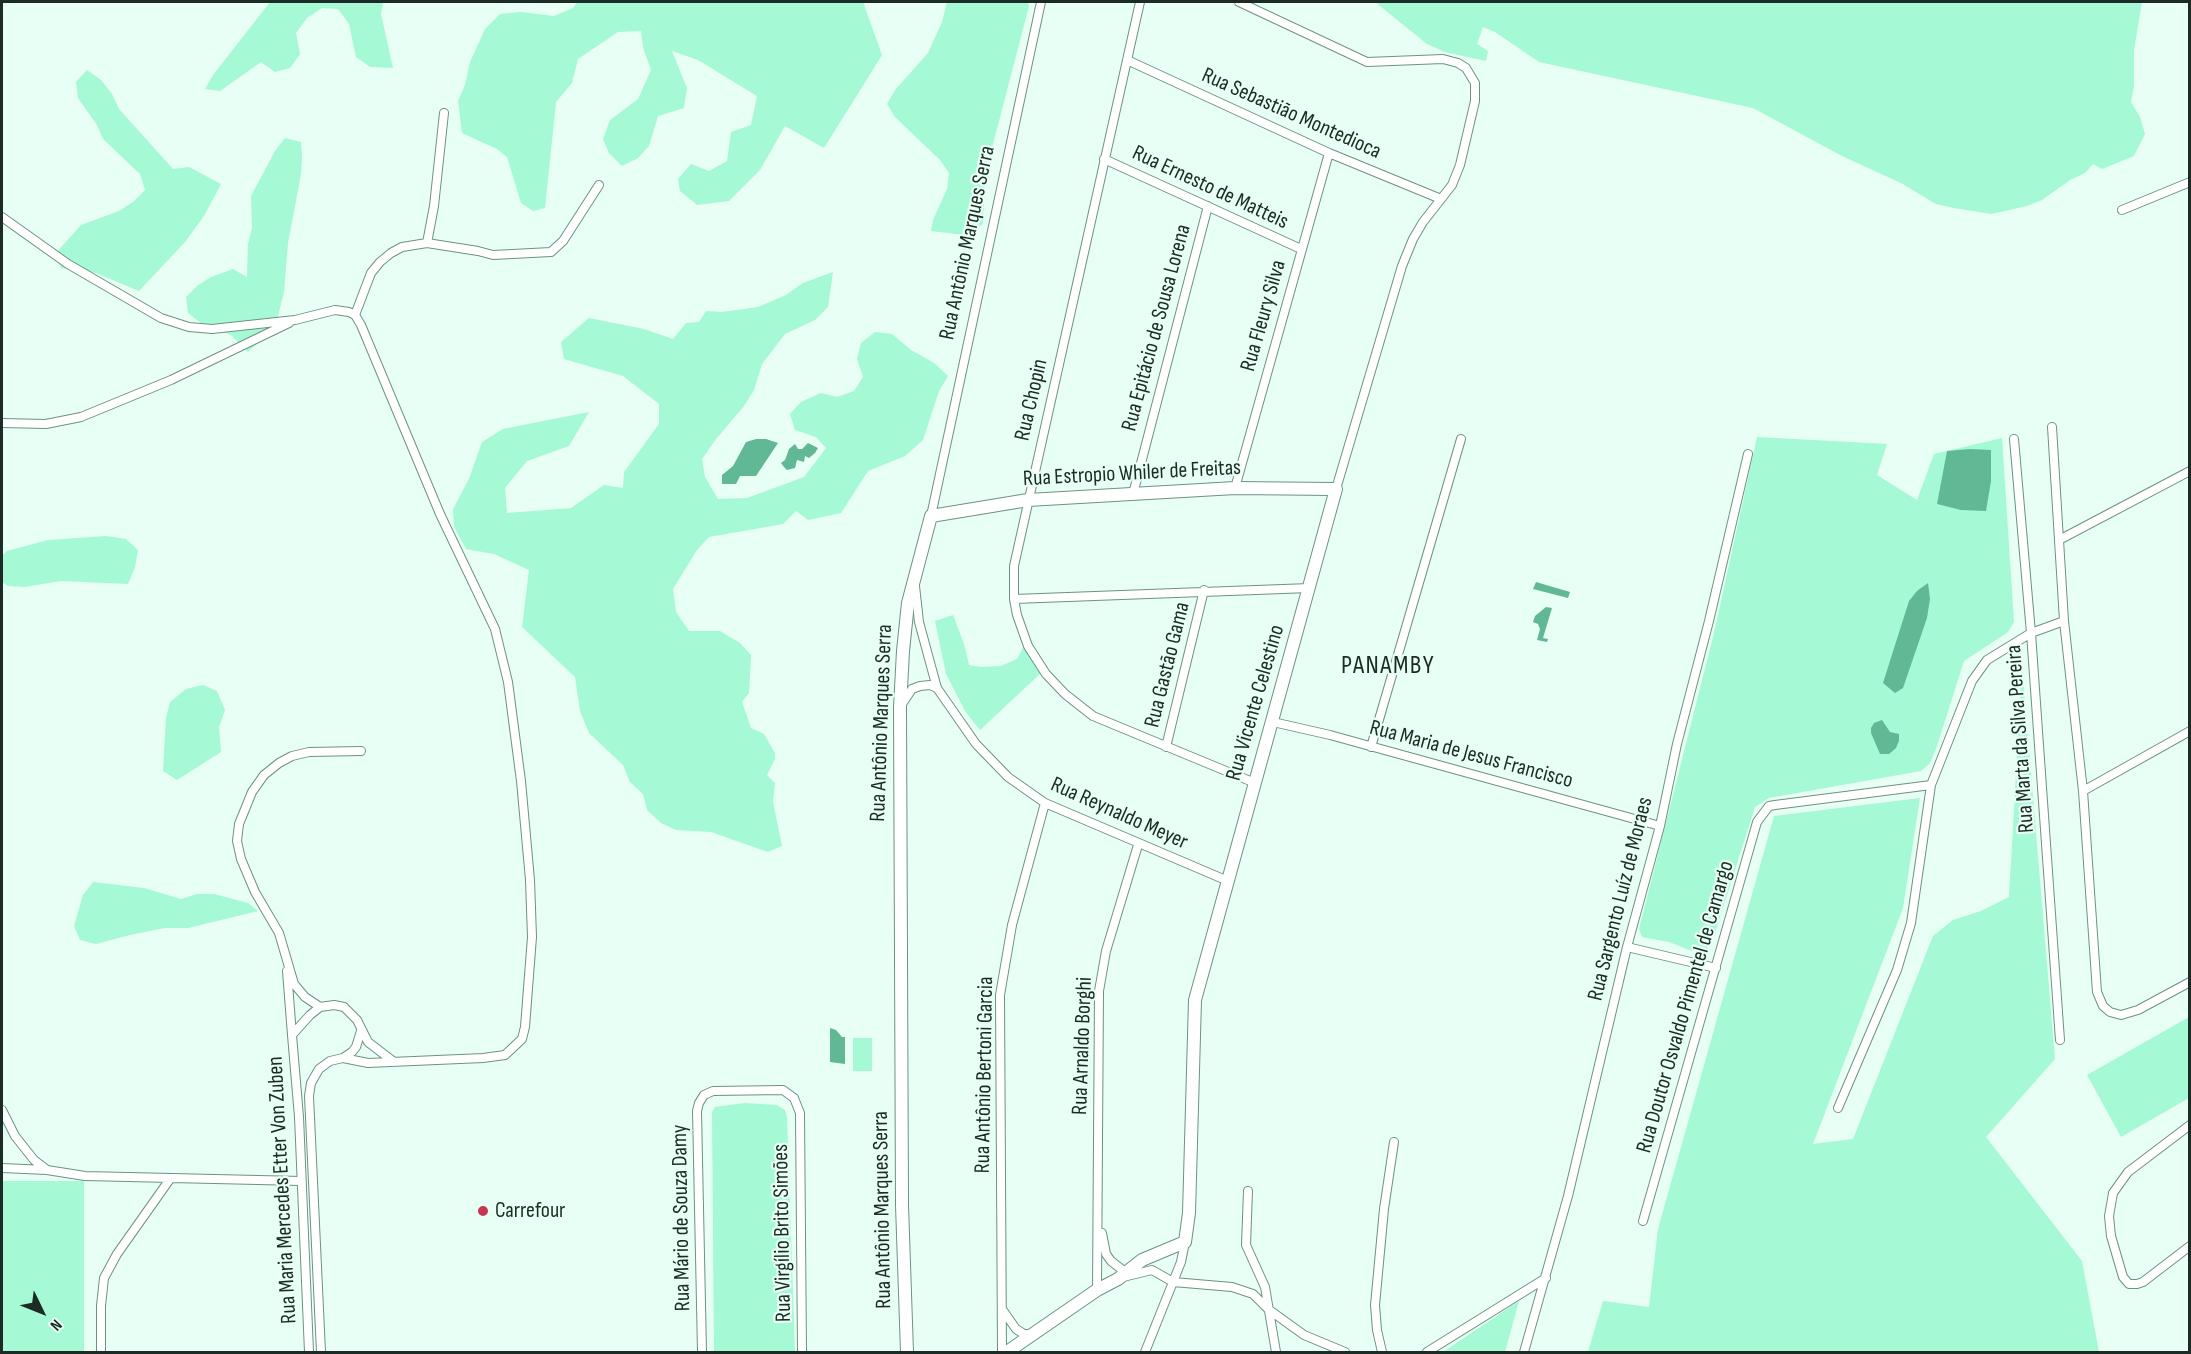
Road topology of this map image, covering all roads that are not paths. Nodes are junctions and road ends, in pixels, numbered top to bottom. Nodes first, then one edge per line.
1 (1041, 2) edge
2 (1140, 2) edge
3 (1239, 2) edge
4 (1127, 60) junction
5 (444, 113) dead end
6 (1329, 153) junction
7 (1104, 159) junction
8 (2190, 182) edge
9 (599, 185) dead end
10 (1442, 199) junction
11 (1208, 206) junction
12 (2122, 210) dead end
13 (2, 217) edge
14 (427, 243) junction
15 (1301, 249) junction
16 (355, 315) junction
17 (295, 320) junction
18 (2, 423) edge
19 (2052, 427) dead end
20 (1461, 439) dead end
21 (2014, 439) dead end
22 (1748, 454) dead end
23 (2190, 471) edge
24 (1235, 488) junction
25 (1336, 489) junction
26 (1133, 495) junction
27 (1028, 500) junction
28 (931, 516) junction
29 (2059, 540) junction
30 (915, 579) junction
31 (1310, 588) junction
32 (1204, 590) junction
33 (1014, 599) junction
34 (2064, 621) junction
35 (2031, 633) junction
36 (937, 688) junction
37 (900, 707) junction
38 (1273, 722) junction
39 (2190, 731) edge
40 (1166, 747) junction
41 (1371, 747) junction
42 (362, 751) dead end
43 (1255, 783) junction
44 (1931, 785) junction
45 (2083, 791) junction
46 (1045, 803) junction
47 (1660, 826) junction
48 (1138, 844) junction
49 (1228, 881) junction
50 (1627, 947) junction
51 (286, 959) junction
52 (1716, 968) junction
53 (2190, 982) edge
54 (320, 1007) junction
55 (361, 1031) junction
56 (292, 1035) junction
57 (2060, 1038) dead end
58 (343, 1058) junction
59 (394, 1062) junction
60 (713, 1091) joint
61 (1838, 1108) dead end
62 (2, 1110) edge
63 (2190, 1125) edge
64 (1394, 1142) dead end
65 (2, 1168) edge
66 (47, 1170) junction
67 (170, 1179) junction
68 (301, 1181) junction
69 (1248, 1191) dead end
70 (1099, 1218) junction
71 (1643, 1221) dead end
72 (1185, 1242) junction
73 (2190, 1246) edge
74 (1122, 1275) junction
75 (1546, 1278) junction
76 (1173, 1282) junction
77 (1097, 1290) junction
78 (1002, 1309) junction
79 (1268, 1309) junction
80 (1034, 1334) junction
81 (100, 1353) edge
82 (309, 1353) edge
83 (321, 1353) edge
84 (702, 1353) edge
85 (802, 1353) edge
86 (907, 1353) edge
87 (1002, 1353) edge
88 (1007, 1353) edge
89 (1145, 1353) edge
90 (1276, 1353) edge
91 (1345, 1353) edge
92 (1382, 1353) edge
93 (1427, 1353) edge
94 (1524, 1353) edge

1 - 28 street, Rua Antônio Marques Serra
2 - 4 street, Rua Chopin
3 - 10 street, Rua Vicente Celestino
4 - 6 street, Rua Sebastião Montedioca
4 - 7 street, Rua Chopin
5 - 14 street
6 - 10 street, Rua Sebastião Montedioca
6 - 15 street, Rua Fleury Silva
7 - 11 street, Rua Ernesto de Matteis
7 - 27 street, Rua Chopin
8 - 12 street
9 - 14 street
10 - 25 street, Rua Vicente Celestino
11 - 15 street, Rua Ernesto de Matteis
11 - 26 street, Rua Epitácio de Sousa Lorena
13 - 17 street
14 - 16 street
15 - 24 street, Rua Fleury Silva
16 - 17 street
16 - 59 street
17 - 18 street
19 - 29 street
20 - 41 street
21 - 35 street, Rua Marta da Silva Pereira
22 - 47 street, Rua Sargento Luíz de Moraes
23 - 29 street
24 - 25 street, Rua Estropio Whiler de Freitas
24 - 26 street, Rua Estropio Whiler de Freitas
25 - 31 street, Rua Vicente Celestino
26 - 27 street, Rua Estropio Whiler de Freitas
27 - 28 street, Rua Estropio Whiler de Freitas
27 - 33 street, Rua Chopin
28 - 30 street, Rua Antônio Marques Serra
29 - 34 street
30 - 36 street, Rua Reynaldo Meyer
30 - 37 street, Rua Antônio Marques Serra
31 - 32 street
31 - 38 street, Rua Vicente Celestino
32 - 33 street
32 - 40 street, Rua Gastão Gama
33 - 40 street, Rua Chopin
34 - 35 street
34 - 45 street
35 - 44 street
35 - 57 street, Rua Marta da Silva Pereira
36 - 37 street
36 - 46 street, Rua Reynaldo Meyer
37 - 86 street, Rua Antônio Marques Serra
38 - 41 street, Rua Maria de Jesus Francisco
38 - 43 street, Rua Vicente Celestino
39 - 45 street
40 - 43 street, Rua Chopin
41 - 47 street, Rua Maria de Jesus Francisco
42 - 51 street
43 - 49 street, Rua Vicente Celestino
44 - 52 street, Rua Doutor Osvaldo Pimentel de Camargo
44 - 61 street
45 - 53 street
46 - 48 street, Rua Reynaldo Meyer
46 - 78 street, Rua Antônio Bertoni Garcia
47 - 50 street, Rua Sargento Luíz de Moraes
48 - 49 street, Rua Reynaldo Meyer
48 - 70 street, Rua Arnaldo Borghi
49 - 72 street, Rua Vicente Celestino
50 - 52 street
50 - 75 street, Rua Sargento Luíz de Moraes
51 - 54 street
51 - 56 street
52 - 71 street, Rua Doutor Osvaldo Pimentel de Camargo
54 - 55 street
54 - 56 street, Rua Maria Mercedes Etter Von Zuben
55 - 58 street, Rua Maria Mercedes Etter Von Zuben
55 - 59 street
56 - 68 street, Rua Maria Mercedes Etter Von Zuben
58 - 59 street
58 - 83 street, Rua Maria Mercedes Etter Von Zuben
60 - 84 street, Rua Mário de Souza Damy
60 - 85 street, Rua Virgílio Brito Simões
62 - 66 street
63 - 73 street
64 - 92 street
65 - 66 street
66 - 67 street
67 - 68 street
67 - 81 street
68 - 82 street, Rua Maria Mercedes Etter Von Zuben
69 - 79 street
70 - 74 street, Rua Arnaldo Borghi
70 - 77 street, Rua Arnaldo Borghi
72 - 74 street
72 - 76 street, Rua Vicente Celestino
74 - 76 street
74 - 77 street
75 - 93 street
75 - 94 street, Rua Sargento Luíz de Moraes
76 - 79 street
76 - 89 street, Rua Vicente Celestino
77 - 80 street
78 - 80 street
78 - 87 street, Rua Antônio Bertoni Garcia
79 - 90 street
79 - 91 street
80 - 88 street

